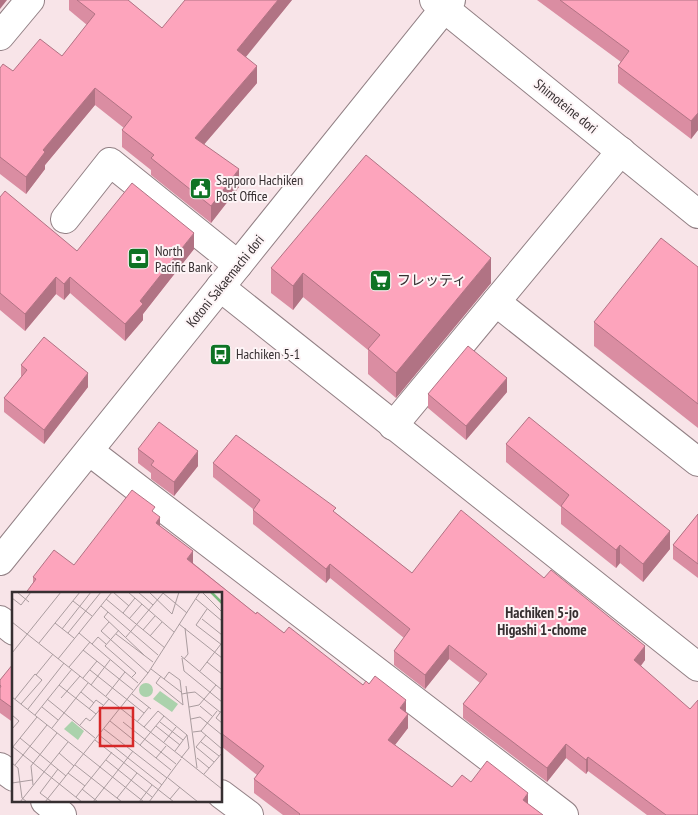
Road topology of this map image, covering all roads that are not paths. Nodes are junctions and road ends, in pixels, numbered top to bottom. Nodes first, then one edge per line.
1 (30, 0) edge
2 (443, 3) edge
3 (0, 36) edge
4 (621, 151) junction
5 (698, 214) edge
6 (65, 219) dead end
7 (238, 265) junction
8 (220, 287) junction
9 (496, 302) junction
10 (393, 426) junction
11 (89, 451) junction
12 (698, 462) edge
13 (0, 561) edge
14 (0, 620) edge
15 (12, 629) edge
16 (698, 667) edge
17 (0, 767) edge
18 (12, 776) edge
19 (222, 795) edge
20 (45, 802) edge
21 (62, 815) edge
22 (248, 815) edge
23 (564, 815) edge

1 - 3 street
2 - 4 street, Shimoteine dori
2 - 7 street, Kotoni Sakaemachi dori
4 - 5 street, Shimoteine dori
4 - 9 street
6 - 7 street
7 - 8 street, Kotoni Sakaemachi dori
8 - 10 street
8 - 11 street, Kotoni Sakaemachi dori
9 - 10 street
9 - 12 street
10 - 16 street
11 - 13 street, Kotoni Sakaemachi dori
11 - 23 street
14 - 15 street
17 - 18 street
19 - 22 street
20 - 21 street

